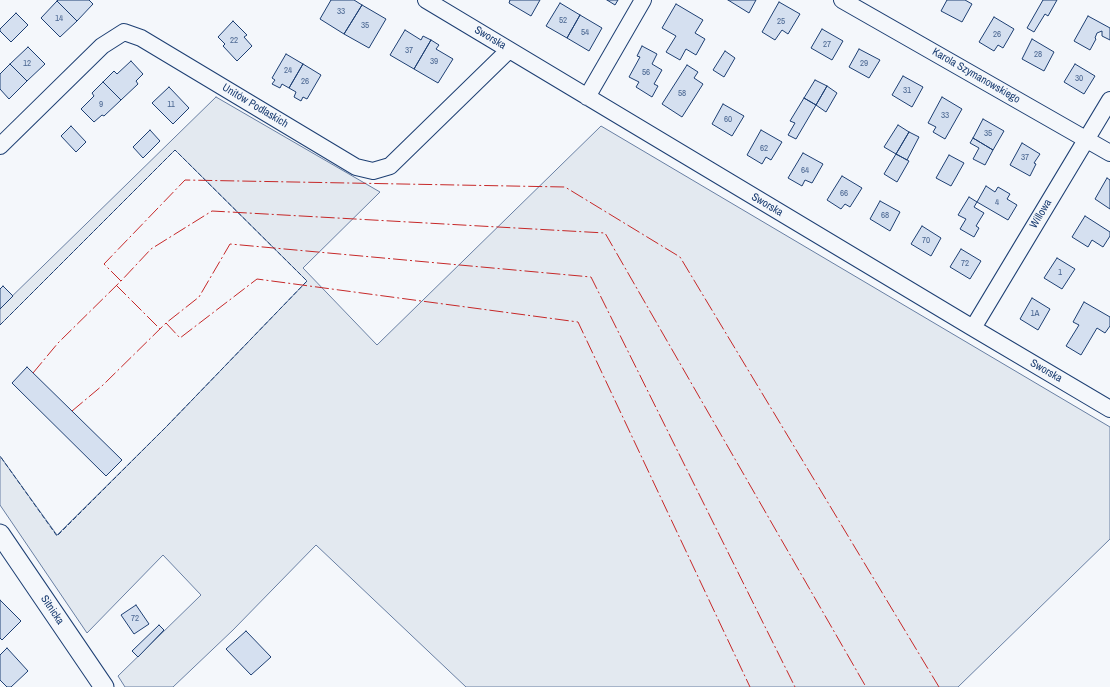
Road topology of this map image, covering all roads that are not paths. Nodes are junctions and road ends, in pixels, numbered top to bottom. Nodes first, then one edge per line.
1 (426, 0) edge
2 (643, 0) edge
3 (842, 0) edge
4 (509, 50) junction
5 (587, 98) junction
6 (1110, 100) edge
7 (1086, 139) junction
8 (0, 146) edge
9 (1110, 153) edge
10 (973, 328) junction
11 (1110, 409) edge
12 (0, 534) edge
13 (104, 687) edge

1 - 4 street, Sworska
2 - 5 street
3 - 7 street, Karola Szymanowskiego
4 - 5 street, Sworska
4 - 8 street, Unitów Podlaskich
5 - 10 street, Sworska
6 - 7 street, Willowa
7 - 9 street, Karola Szymanowskiego
7 - 10 street, Willowa
10 - 11 street, Sworska
12 - 13 street, Sitnicka

